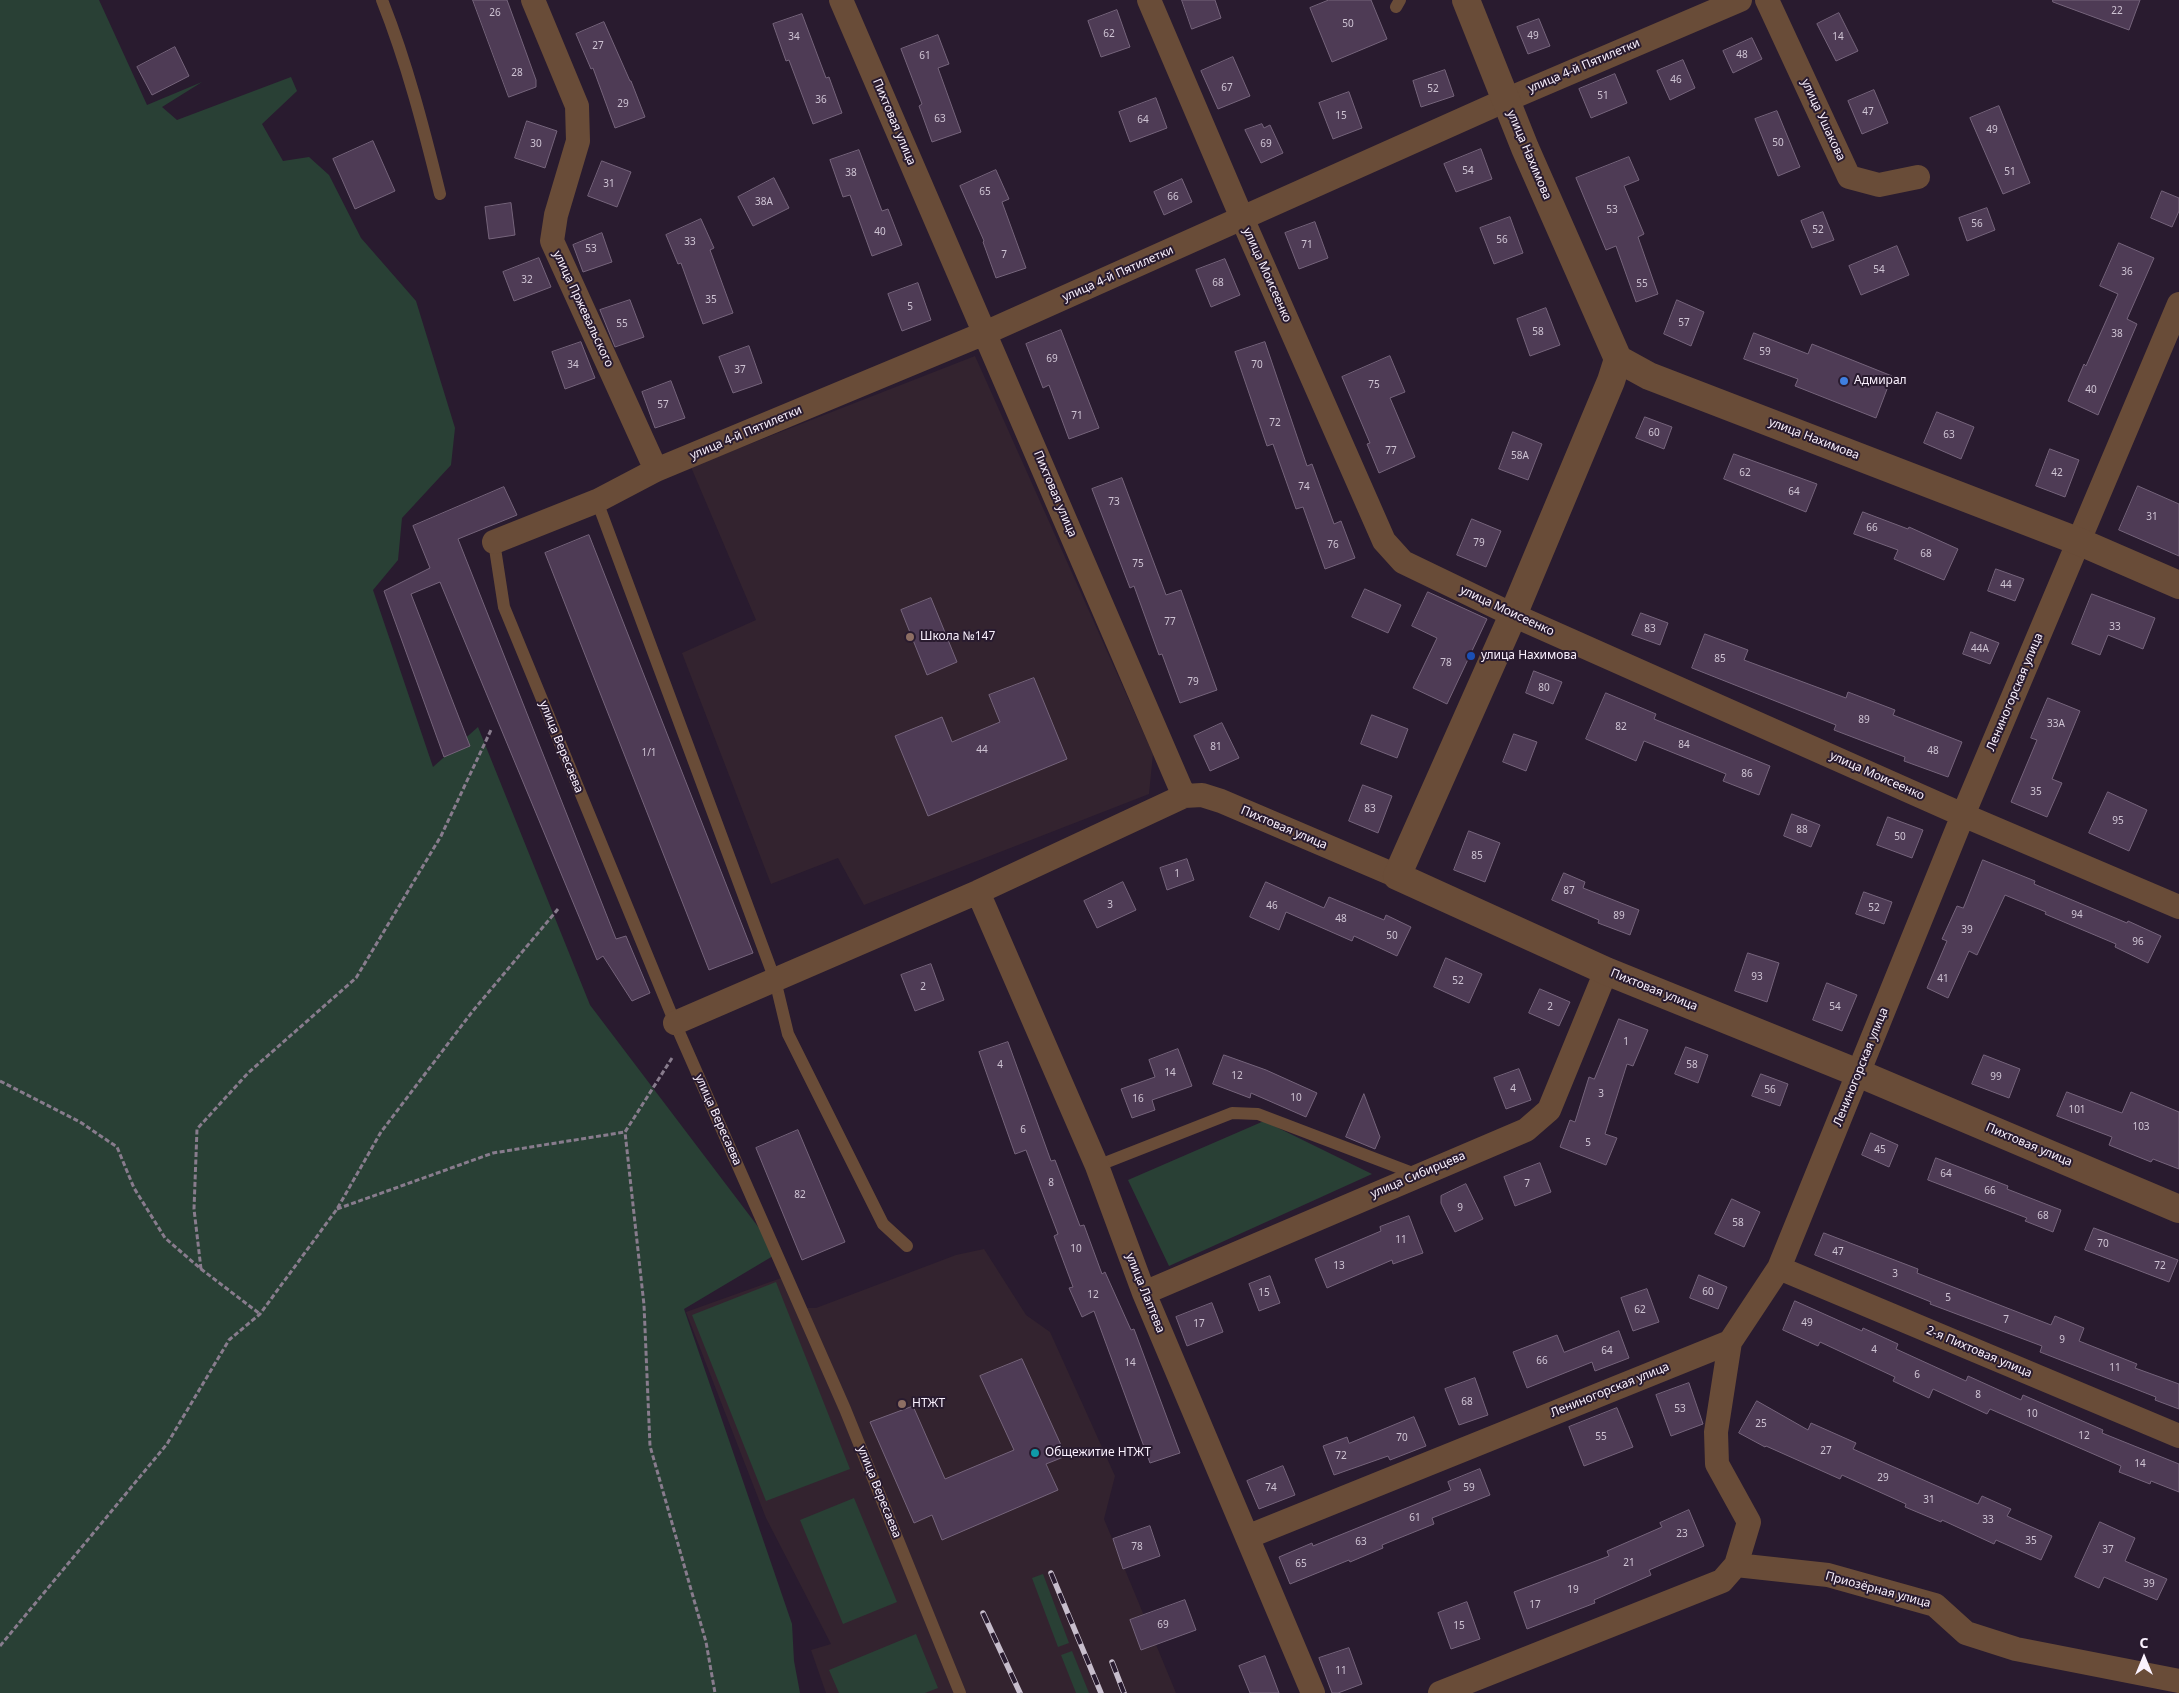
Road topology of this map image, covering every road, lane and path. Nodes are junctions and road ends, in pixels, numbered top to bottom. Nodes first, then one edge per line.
1 (382, 0) edge
2 (533, 0) edge
3 (841, 0) edge
4 (1149, 0) edge
5 (1466, 0) edge
6 (1740, 0) edge
7 (1767, 0) edge
8 (1506, 100) junction
9 (1918, 177) dead end
10 (440, 194) dead end
11 (1242, 218) junction
12 (2179, 304) edge
13 (985, 333) junction
14 (1618, 360) junction
15 (656, 470) junction
16 (597, 501) junction
17 (494, 542) joint
18 (2080, 542) junction
19 (2179, 585) edge
20 (1513, 615) junction
21 (491, 730) dead end
22 (1184, 796) junction
23 (1964, 814) junction
24 (1397, 876) junction
25 (978, 892) junction
26 (2179, 907) edge
27 (558, 909) dead end
28 (1606, 971) junction
29 (775, 980) junction
30 (675, 1023) junction
31 (676, 1051) dead end
32 (1858, 1073) junction
33 (0, 1081) edge
34 (625, 1132) junction
35 (1096, 1166) junction
36 (1418, 1175) junction
37 (337, 1209) junction
38 (2179, 1209) edge
39 (907, 1246) dead end
40 (1779, 1268) junction
41 (201, 1269) junction
42 (1144, 1294) junction
43 (260, 1314) junction
44 (1730, 1342) junction
45 (2179, 1436) edge
46 (1247, 1537) junction
47 (1736, 1565) junction
48 (0, 1646) edge
49 (2179, 1681) edge
50 (715, 1693) edge
51 (960, 1693) edge
52 (1313, 1693) edge
53 (1440, 1693) edge

1 - 10 lane
2 - 15 street, улица Пржевальского
3 - 13 street, Пихтовая улица
4 - 11 street, улица Моисеенко
5 - 8 street, улица Нахимова
6 - 8 street, улица 4-й Пятилетки
7 - 9 street, улица Ушакова
8 - 11 street, улица 4-й Пятилетки
8 - 14 street, улица Нахимова
11 - 13 street, улица 4-й Пятилетки
11 - 20 street, улица Моисеенко
12 - 18 street, Лениногорская улица
13 - 15 street, улица 4-й Пятилетки
13 - 22 street, Пихтовая улица
14 - 18 street, улица Нахимова
14 - 20 street
15 - 16 street, улица 4-й Пятилетки
16 - 17 street, улица 4-й Пятилетки
16 - 29 lane
17 - 30 lane, улица Вересаева
18 - 19 street, улица Нахимова
18 - 23 street, Лениногорская улица
20 - 23 street, улица Моисеенко
20 - 24 street
21 - 41 path
22 - 24 street, Пихтовая улица
22 - 25 street
23 - 26 street, улица Моисеенко
23 - 32 street, Лениногорская улица
24 - 28 street, Пихтовая улица
25 - 29 street
25 - 35 street, улица Лаптева
27 - 37 path
28 - 32 street, Пихтовая улица
28 - 36 street, улица Сибирцева
29 - 30 street
29 - 39 lane
30 - 51 lane, улица Вересаева
31 - 34 path
32 - 38 street, Пихтовая улица
32 - 40 street, Лениногорская улица
33 - 41 path
34 - 37 path
34 - 50 path
35 - 36 lane
35 - 42 street, улица Лаптева
36 - 42 street, улица Сибирцева
37 - 43 path
40 - 44 street, Лениногорская улица
40 - 45 street, 2-я Пихтовая улица
41 - 43 path
42 - 46 street, улица Лаптева
43 - 48 path
44 - 46 street, Лениногорская улица
44 - 47 street
46 - 52 street, улица Лаптева
47 - 49 street, Приозёрная улица
47 - 53 street

